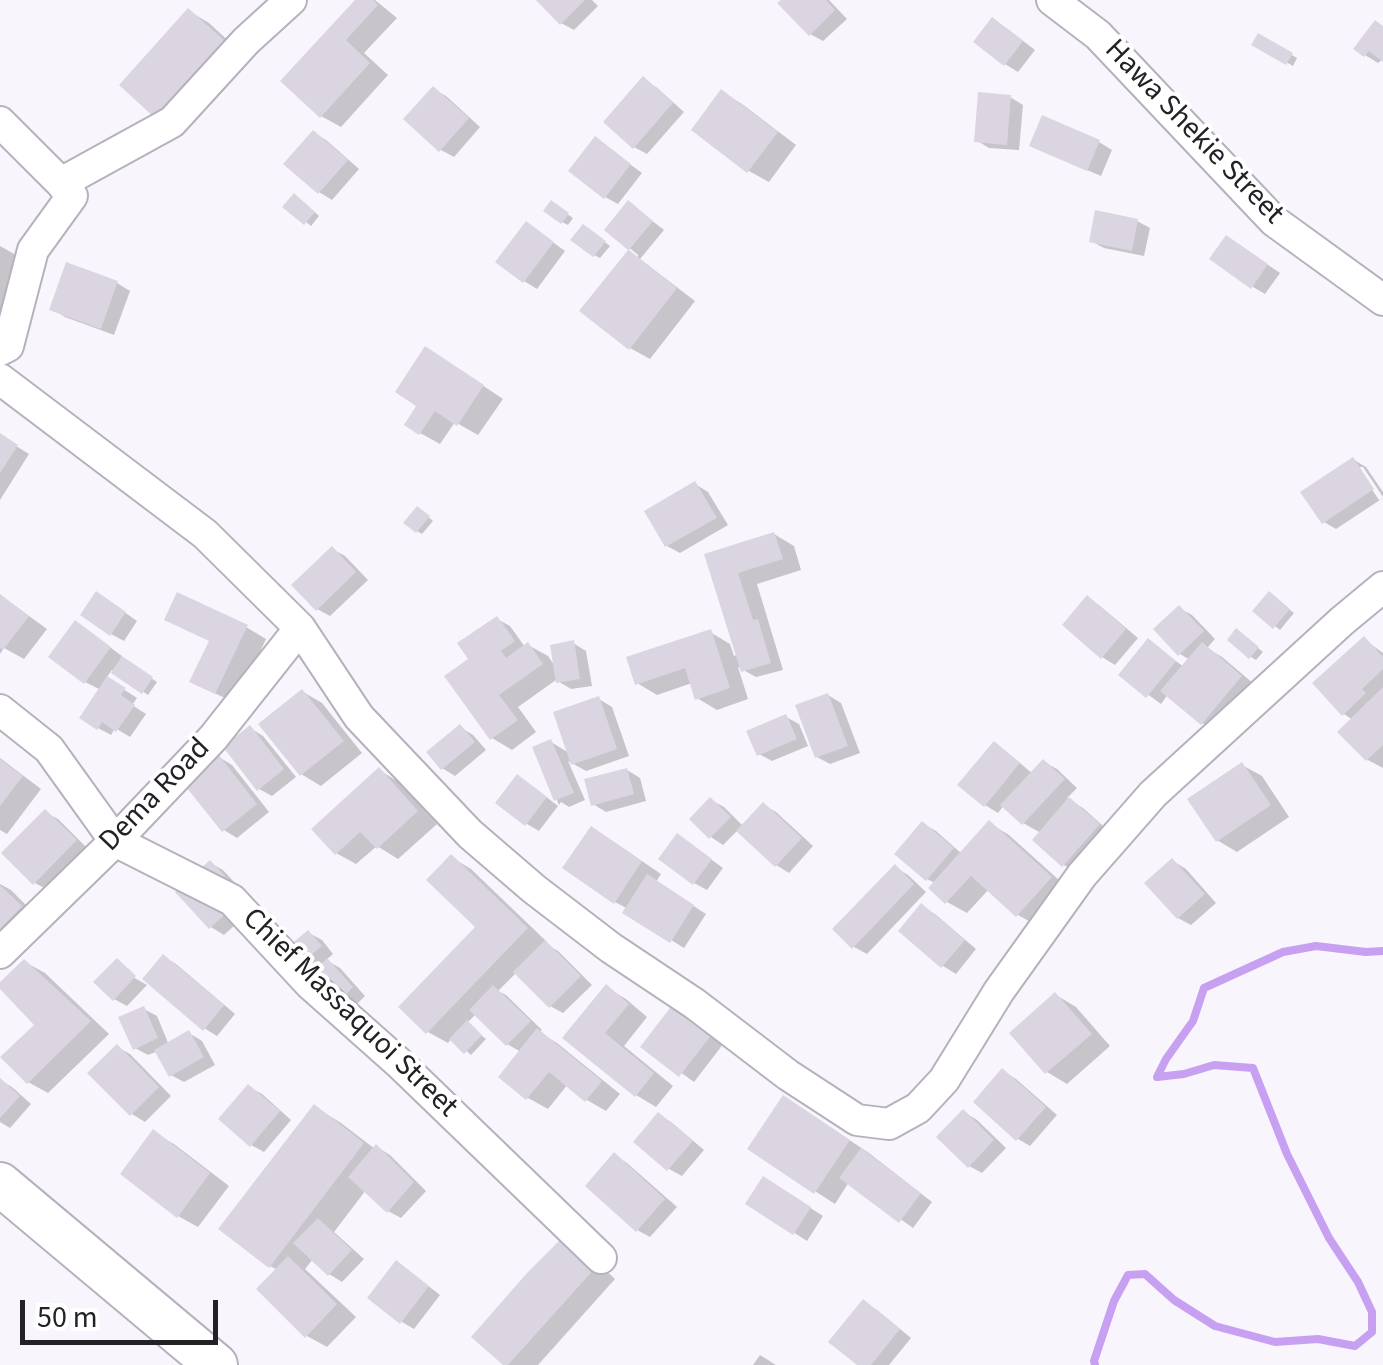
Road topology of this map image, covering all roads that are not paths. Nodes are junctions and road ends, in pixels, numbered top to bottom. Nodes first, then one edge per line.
1 (291, 0) edge
2 (1052, 0) edge
3 (0, 122) edge
4 (61, 183) junction
5 (1383, 300) edge
6 (0, 350) edge
7 (0, 380) edge
8 (1383, 587) edge
9 (300, 628) junction
10 (0, 710) edge
11 (115, 841) junction
12 (0, 953) edge
13 (0, 1184) edge
14 (602, 1258) dead end
15 (216, 1365) edge

1 - 4 street
2 - 5 street, Hawa Shekie Street
3 - 4 street
4 - 6 street
7 - 9 street
8 - 9 street
9 - 11 street, Dema Road
10 - 11 street, Chief Massaquoi Street
11 - 12 street, Dema Road
11 - 14 street, Chief Massaquoi Street
13 - 15 highway

